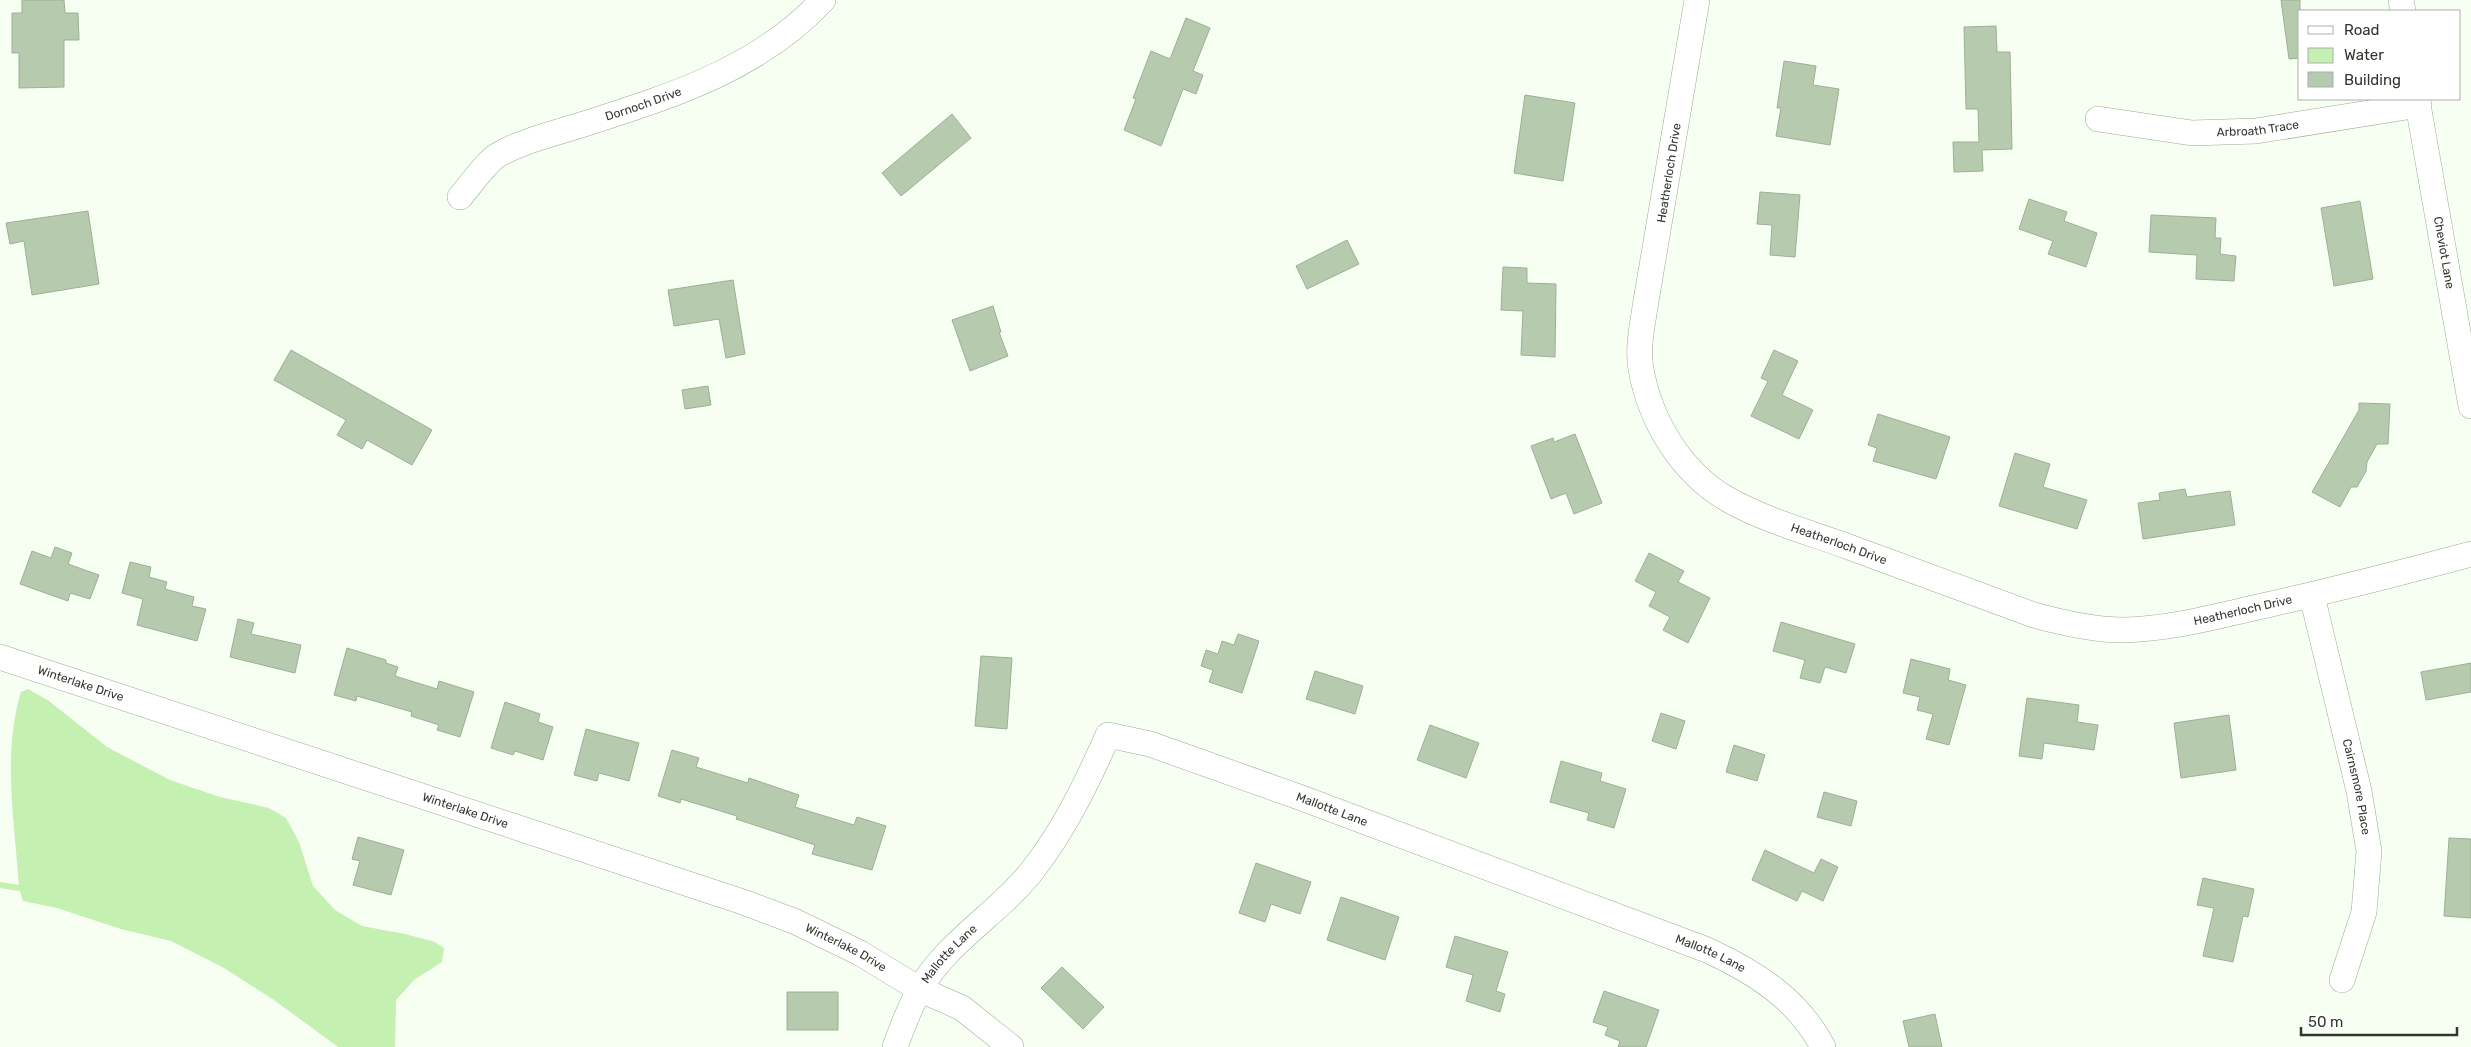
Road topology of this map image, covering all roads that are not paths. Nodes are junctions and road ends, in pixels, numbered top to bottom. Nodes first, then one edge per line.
1 (823, 0) edge
2 (1697, 0) edge
3 (2418, 102) edge
4 (2098, 119) dead end
5 (460, 197) dead end
6 (2471, 406) edge
7 (2471, 554) edge
8 (2312, 596) junction
9 (0, 657) edge
10 (2342, 980) dead end
11 (919, 989) junction
12 (895, 1047) edge
13 (1011, 1047) edge
14 (1823, 1047) edge

1 - 5 street, Dornoch Drive
2 - 8 street, Heatherloch Drive
3 - 4 street, Arbroath Trace
3 - 6 street, Cheviot Lane
7 - 8 street, Heatherloch Drive
8 - 10 street, Cairnsmore Place
9 - 11 street, Winterlake Drive
11 - 12 street
11 - 13 street, Winterlake Drive
11 - 14 street, Mallotte Lane

